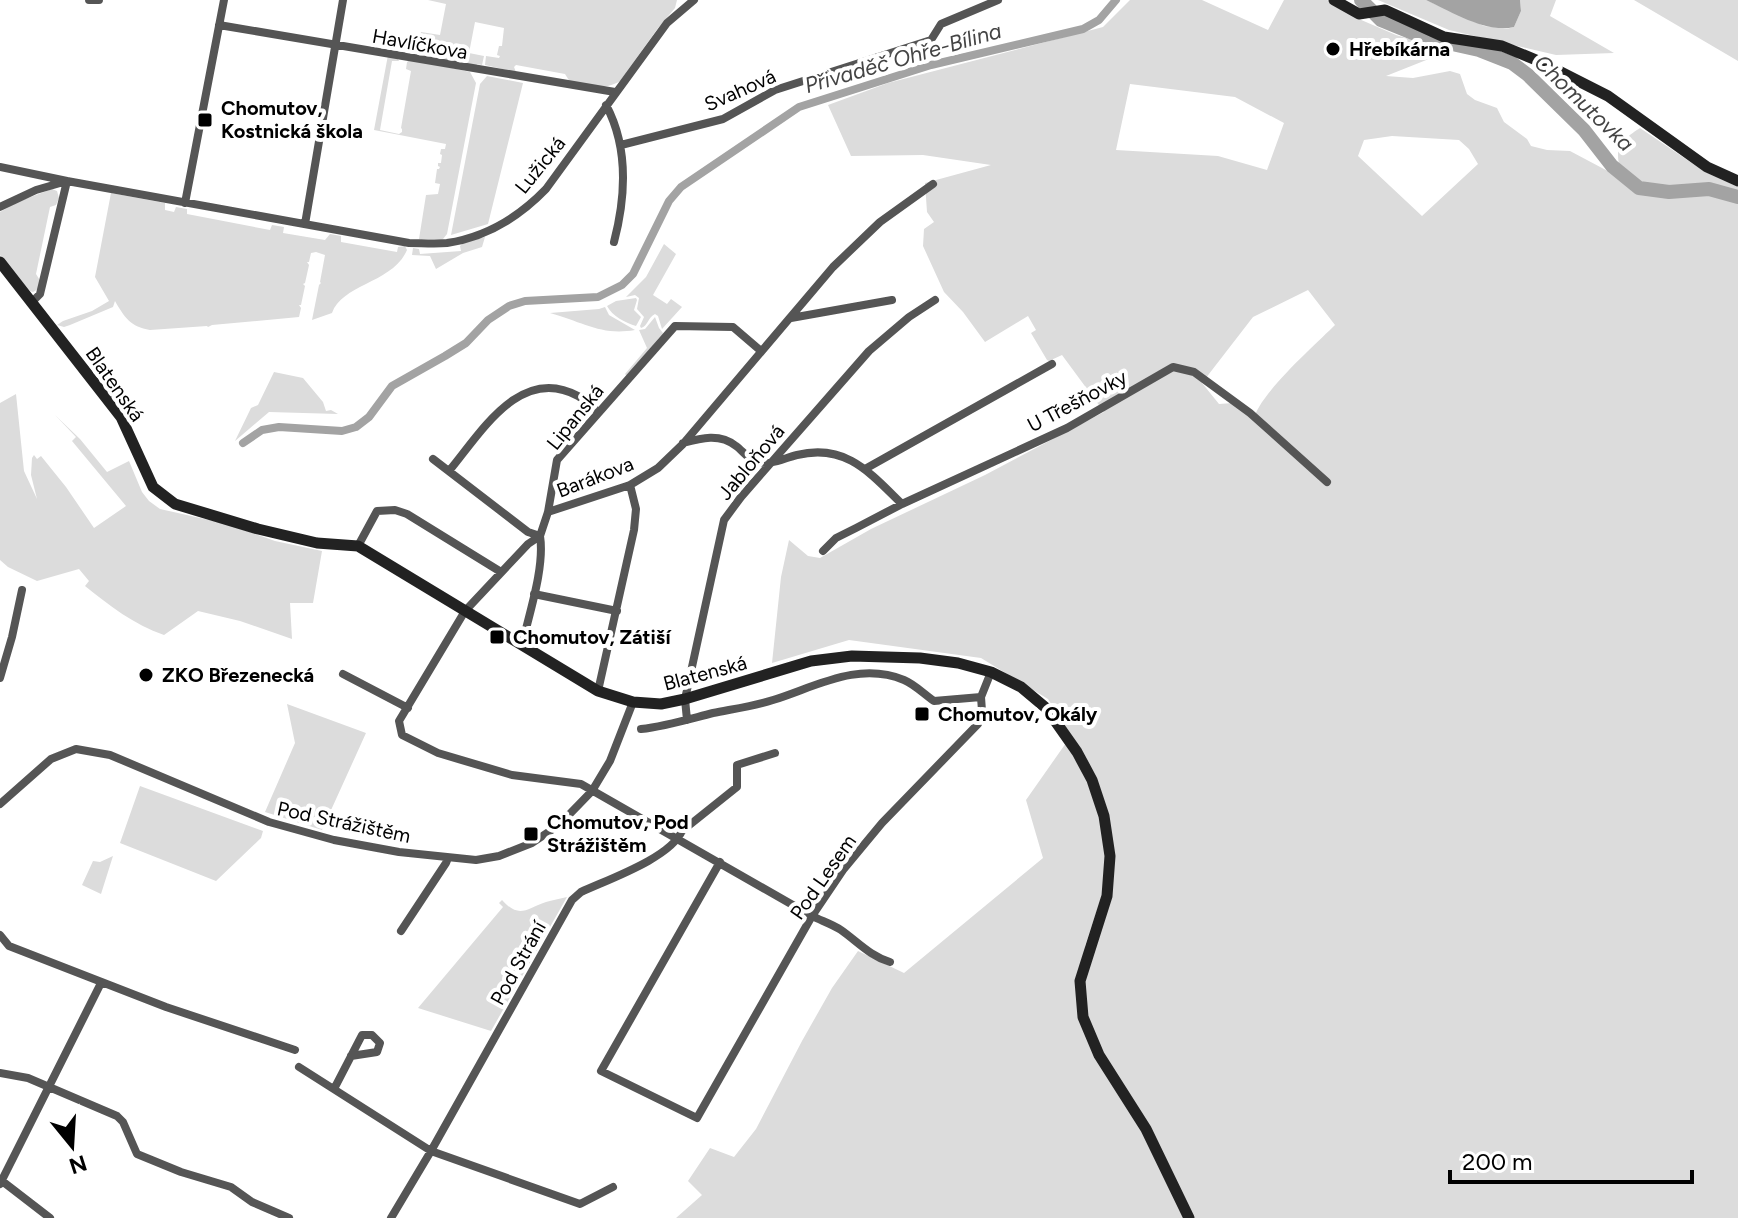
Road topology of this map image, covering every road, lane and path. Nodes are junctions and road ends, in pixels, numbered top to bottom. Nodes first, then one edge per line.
1 (89, 0) edge
2 (99, 0) edge
3 (224, 0) edge
4 (343, 0) edge
5 (998, 0) edge
6 (1334, 0) edge
7 (689, 1) edge
8 (219, 25) junction
9 (335, 46) junction
10 (615, 92) junction
11 (606, 105) junction
12 (621, 145) junction
13 (0, 167) edge
14 (67, 181) junction
15 (1738, 181) edge
16 (933, 184) dead end
17 (185, 203) junction
18 (0, 207) edge
19 (305, 224) junction
20 (614, 242) dead end
21 (0, 262) edge
22 (892, 300) dead end
23 (935, 300) dead end
24 (32, 302) junction
25 (791, 318) junction
26 (761, 351) junction
27 (1052, 364) dead end
28 (598, 412) junction
29 (683, 444) junction
30 (433, 459) dead end
31 (770, 463) junction
32 (865, 469) junction
33 (449, 471) junction
34 (1327, 482) dead end
35 (630, 485) junction
36 (902, 504) junction
37 (548, 512) junction
38 (540, 536) junction
39 (358, 546) junction
40 (823, 551) dead end
41 (501, 572) junction
42 (22, 590) dead end
43 (534, 594) junction
44 (465, 611) junction
45 (617, 611) junction
46 (522, 645) junction
47 (991, 672) junction
48 (343, 674) dead end
49 (0, 678) edge
50 (598, 691) junction
51 (981, 697) junction
52 (685, 699) junction
53 (633, 702) junction
54 (408, 708) junction
55 (687, 720) junction
56 (641, 729) dead end
57 (775, 753) dead end
58 (592, 791) junction
59 (0, 804) edge
60 (679, 839) junction
61 (448, 858) junction
62 (720, 862) junction
63 (812, 916) junction
64 (401, 931) dead end
65 (0, 935) edge
66 (890, 962) dead end
67 (101, 983) junction
68 (295, 1050) dead end
69 (351, 1056) dead end
70 (299, 1067) dead end
71 (0, 1073) edge
72 (47, 1086) junction
73 (334, 1089) junction
74 (431, 1151) junction
75 (1, 1182) edge
76 (613, 1187) dead end
77 (50, 1218) edge
78 (289, 1218) edge
79 (391, 1218) edge
80 (1189, 1218) edge

1 - 2 street
3 - 8 street
4 - 9 street
5 - 12 street, Svahová
6 - 15 street
7 - 10 street, Lužická
8 - 9 street, Havlíčkova
8 - 17 street
9 - 10 street, Havlíčkova
9 - 19 street
10 - 11 street, Lužická
11 - 12 street
11 - 19 street, Lužická
12 - 20 street
13 - 14 street, Lužická
14 - 17 street, Lužická
14 - 18 street
14 - 24 street
16 - 25 street, Barákova
17 - 19 street, Lužická
21 - 24 street, Blatenská
22 - 25 street
23 - 31 street, Jabloňová
24 - 39 street, Blatenská
25 - 26 street, Barákova
26 - 28 street, Lipanská
26 - 29 street, Barákova
27 - 32 street
28 - 33 street
28 - 37 street, Lipanská
29 - 31 street
29 - 35 street, Barákova
30 - 33 street
31 - 32 street
31 - 52 street, Jabloňová
32 - 36 street
33 - 38 street
34 - 36 street, U Třešňovky
35 - 37 street, Barákova
35 - 45 street
36 - 40 street, U Třešňovky
37 - 38 street, Lipanská
38 - 41 street, Lipanská
38 - 43 street
39 - 41 street
39 - 44 street, Blatenská
41 - 44 street, Lipanská
42 - 49 street
43 - 45 street
43 - 46 street
44 - 46 street, Blatenská
44 - 54 street, Lipanská
45 - 50 street
46 - 50 street, Blatenská
47 - 51 street, Pod Lesem
47 - 52 street, Blatenská
47 - 80 street, Blatenská
48 - 54 street
50 - 53 street, Blatenská
51 - 55 street
51 - 63 street, Pod Lesem
52 - 53 street, Blatenská
52 - 55 street, Jabloňová
53 - 58 street, Pod Strážištěm
54 - 58 street
55 - 56 street
57 - 60 street, Pod Strání
58 - 60 street
58 - 61 street, Pod Strážištěm
59 - 61 street, Pod Strážištěm
60 - 62 street
60 - 74 street, Pod Strání
61 - 64 street
62 - 63 street
62 - 63 street, Pod Lesem
63 - 66 street
65 - 67 street
67 - 68 street
67 - 72 street
69 - 73 street
70 - 73 street
71 - 72 street
72 - 75 street
72 - 78 street
73 - 74 street
74 - 76 street
74 - 79 street, Pod Strání
75 - 77 street

